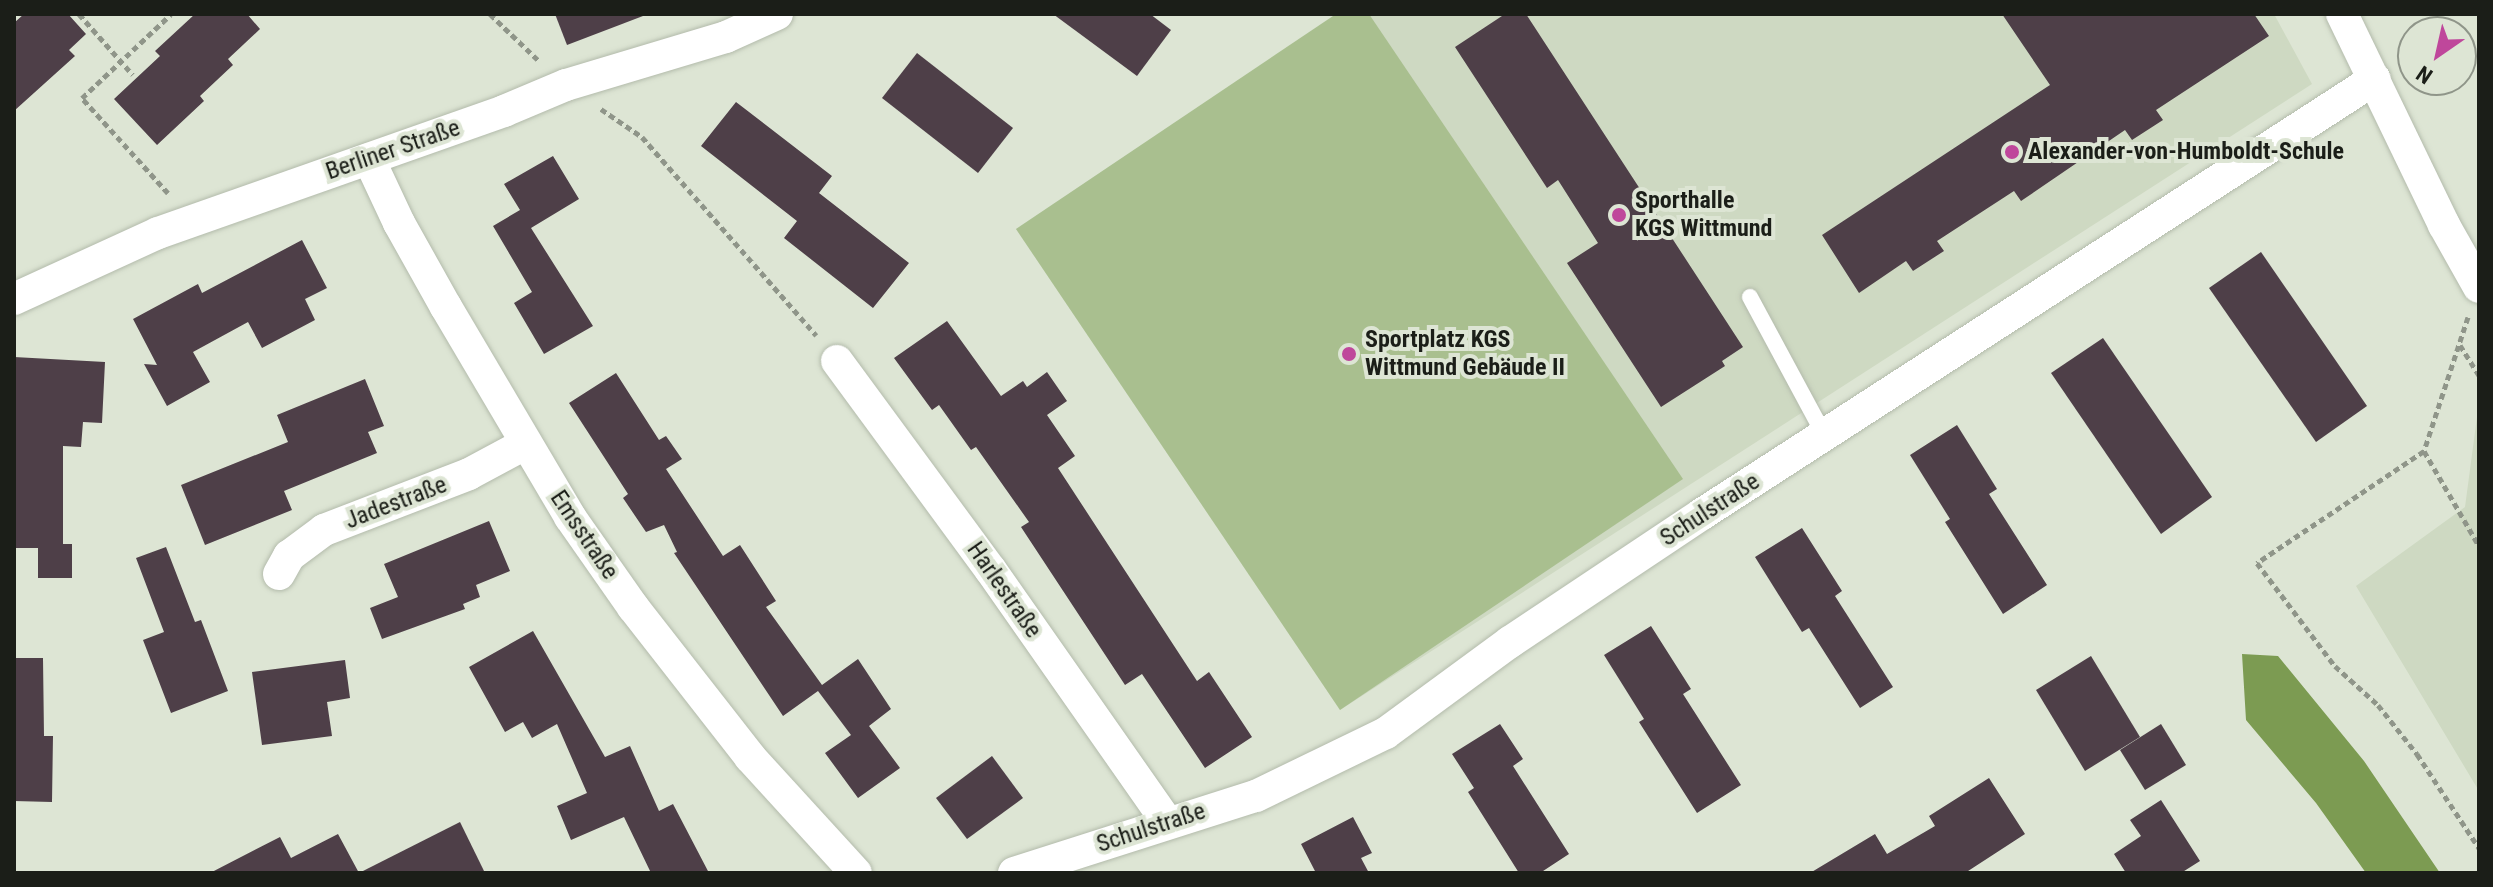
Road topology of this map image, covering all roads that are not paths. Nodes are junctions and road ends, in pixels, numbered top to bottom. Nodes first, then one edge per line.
1 (777, 14) edge
2 (2342, 14) edge
3 (2375, 79) junction
4 (369, 159) junction
5 (2478, 286) edge
6 (1750, 297) dead end
7 (14, 299) edge
8 (837, 361) road end
9 (1825, 436) junction
10 (525, 444) junction
11 (279, 574) dead end
12 (1167, 822) junction
13 (856, 873) edge
14 (1014, 873) edge

1 - 4 street, Berliner Straße
2 - 3 street
3 - 5 street
3 - 9 street, Schulstraße
4 - 7 street, Berliner Straße
4 - 10 street, Emsstraße
6 - 9 lane
8 - 12 street, Harlestraße
9 - 12 street, Schulstraße
10 - 11 street, Jadestraße
10 - 13 street, Emsstraße
12 - 14 street, Schulstraße

